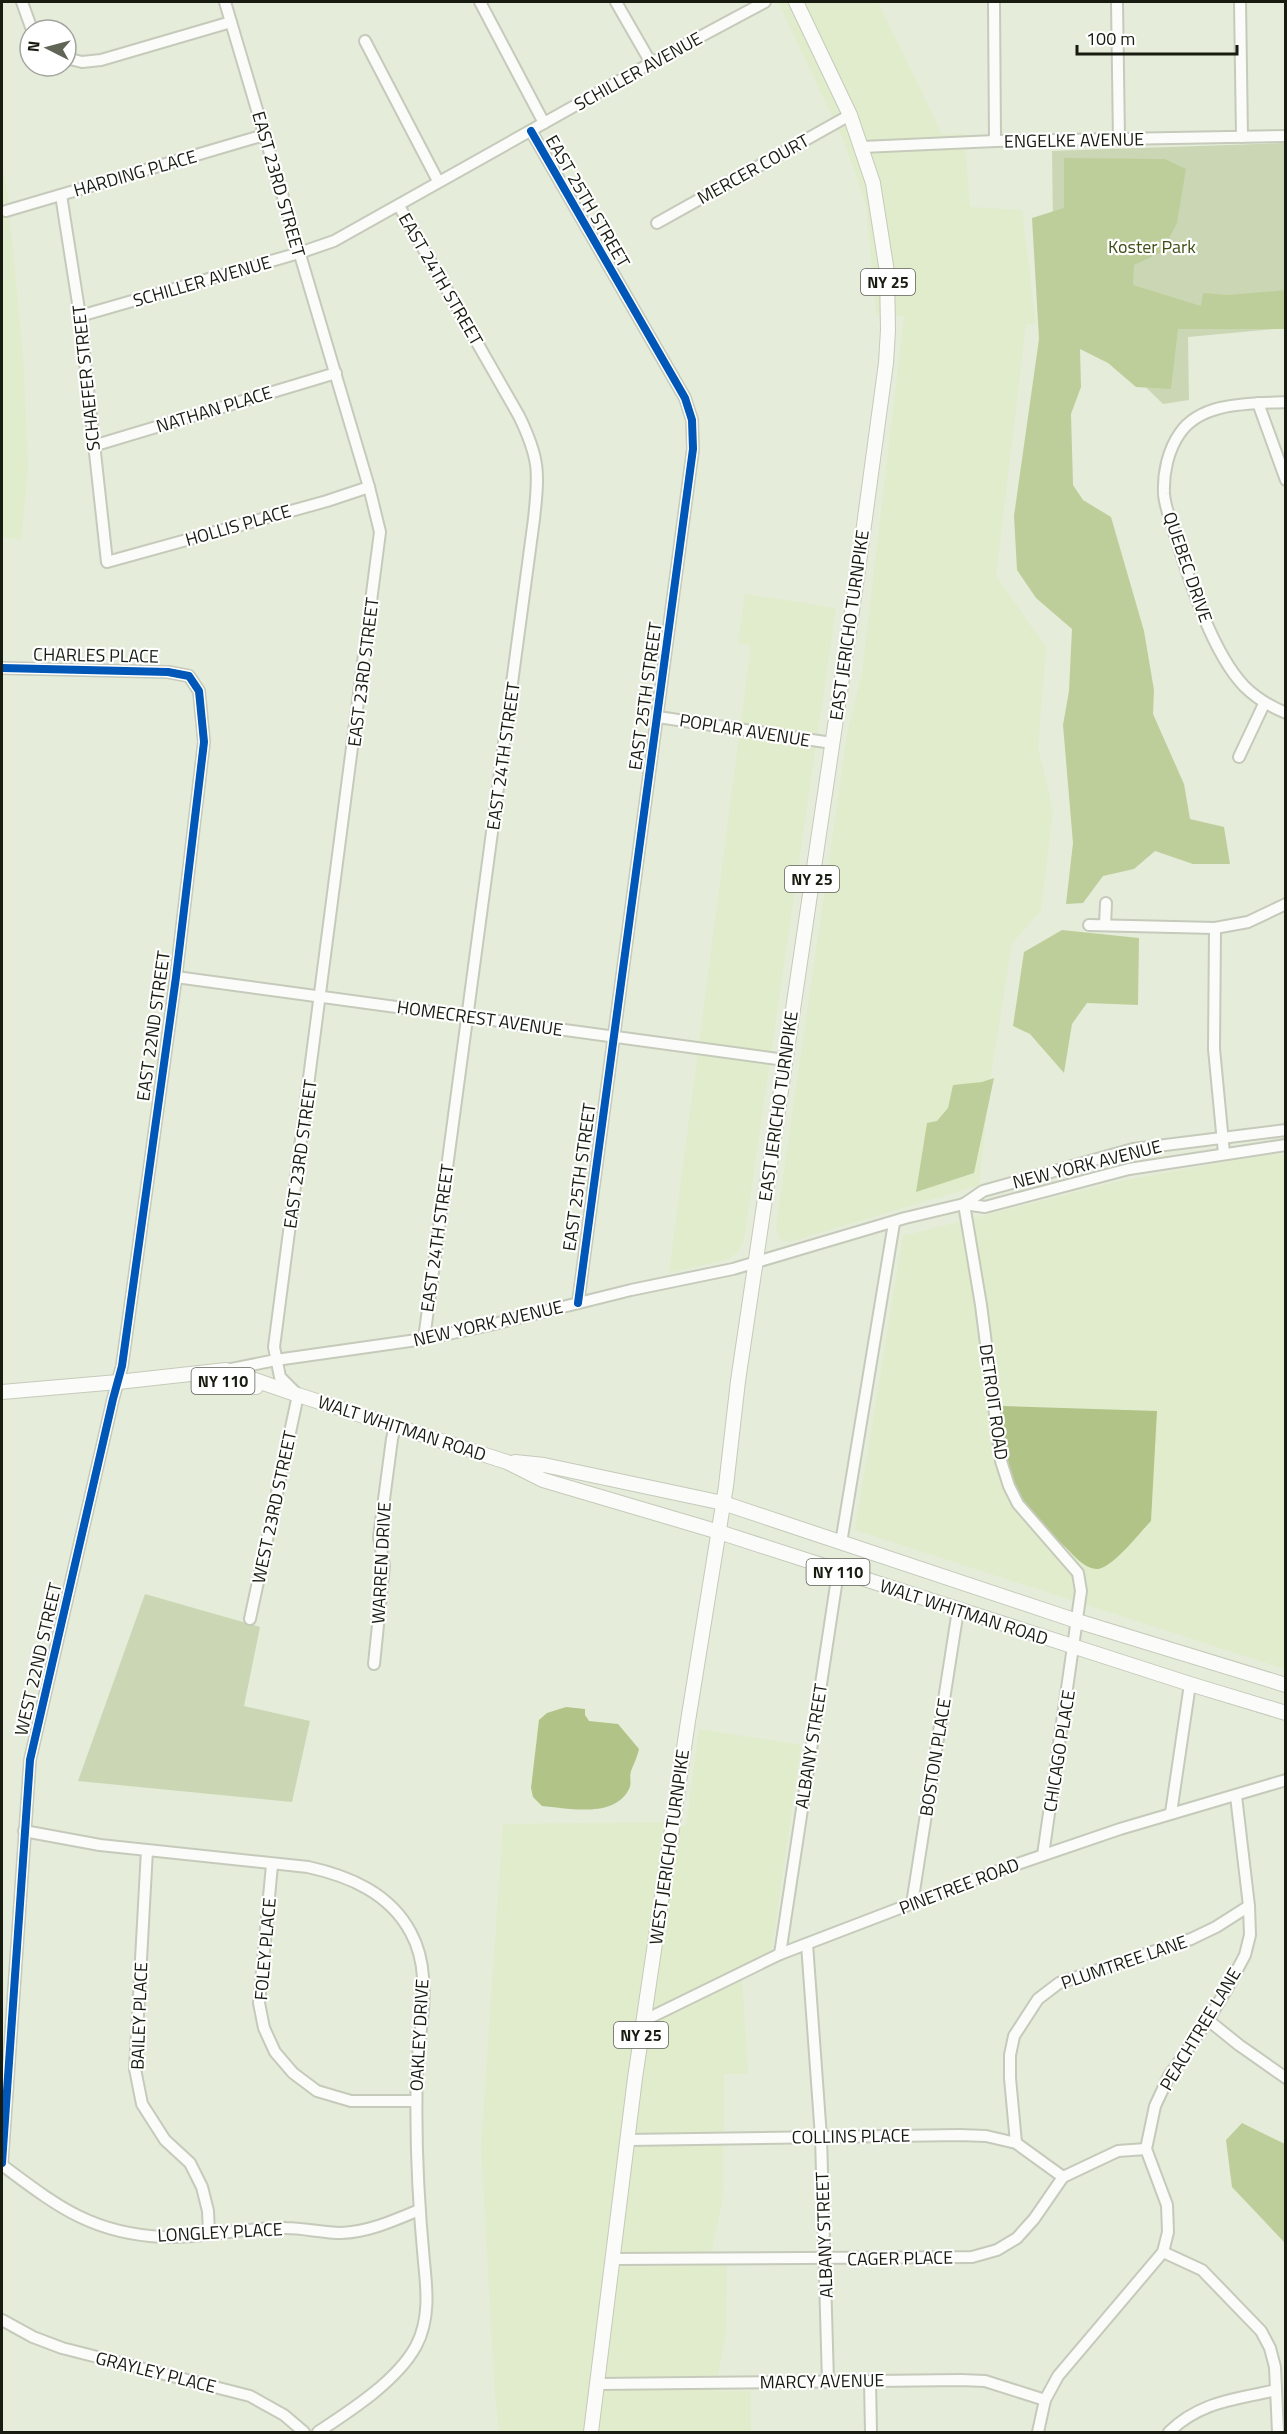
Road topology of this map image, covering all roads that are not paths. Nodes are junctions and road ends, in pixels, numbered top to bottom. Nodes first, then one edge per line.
1 (22, 2) edge
2 (225, 2) edge
3 (480, 2) edge
4 (616, 2) edge
5 (765, 2) edge
6 (796, 2) edge
7 (994, 2) edge
8 (1117, 2) edge
9 (1240, 2) edge
10 (28, 18) edge
11 (231, 22) junction
12 (365, 40) dead end
13 (78, 61) edge
14 (651, 63) junction
15 (850, 115) junction
16 (544, 123) junction
17 (531, 131) junction
18 (264, 135) junction
19 (1286, 136) edge
20 (1242, 137) junction
21 (1119, 140) junction
22 (995, 141) junction
23 (862, 147) junction
24 (438, 181) junction
25 (61, 195) junction
26 (399, 206) junction
27 (6, 211) dead end
28 (657, 222) dead end
29 (299, 253) junction
30 (80, 316) junction
31 (336, 373) junction
32 (1286, 402) edge
33 (1258, 403) junction
34 (93, 446) junction
35 (1286, 480) edge
36 (369, 487) junction
37 (107, 562) joint
38 (2, 668) edge
39 (189, 676) joint
40 (1264, 704) junction
41 (1286, 713) edge
42 (658, 717) junction
43 (831, 743) junction
44 (1239, 758) dead end
45 (1106, 903) dead end
46 (1286, 904) edge
47 (1089, 925) dead end
48 (1105, 925) junction
49 (1215, 928) junction
50 (176, 977) junction
51 (321, 997) junction
52 (467, 1016) junction
53 (613, 1036) junction
54 (784, 1060) junction
55 (1286, 1130) edge
56 (1223, 1136) junction
57 (1286, 1145) edge
58 (1224, 1153) junction
59 (964, 1204) junction
60 (894, 1223) junction
61 (756, 1262) junction
62 (578, 1303) junction
63 (424, 1339) junction
64 (276, 1360) junction
65 (226, 1370) junction
66 (147, 1379) junction
67 (118, 1382) junction
68 (2, 1392) edge
69 (298, 1395) junction
70 (396, 1426) junction
71 (507, 1462) junction
72 (723, 1503) junction
73 (719, 1532) junction
74 (841, 1543) junction
75 (838, 1572) junction
76 (958, 1610) junction
77 (250, 1619) dead end
78 (1077, 1620) junction
79 (1074, 1647) junction
80 (374, 1664) dead end
81 (1190, 1684) junction
82 (1286, 1685) edge
83 (1286, 1713) edge
84 (1286, 1780) edge
85 (1236, 1796) junction
86 (1172, 1813) junction
87 (24, 1831) junction
88 (147, 1850) junction
89 (1043, 1855) junction
90 (272, 1865) junction
91 (912, 1904) junction
92 (1249, 1906) junction
93 (807, 1944) junction
94 (780, 1954) junction
95 (1209, 2020) junction
96 (643, 2021) junction
97 (1286, 2078) edge
98 (416, 2101) junction
99 (821, 2137) junction
100 (627, 2140) junction
101 (1016, 2143) junction
102 (1146, 2149) junction
103 (2, 2164) edge
104 (1063, 2177) junction
105 (419, 2210) junction
106 (209, 2233) junction
107 (1163, 2252) junction
108 (612, 2259) junction
109 (825, 2259) junction
110 (2, 2320) edge
111 (870, 2381) junction
112 (828, 2382) junction
113 (597, 2384) junction
114 (1276, 2390) junction
115 (1045, 2400) junction
116 (304, 2433) edge
117 (318, 2433) edge
118 (591, 2433) edge
119 (871, 2433) edge
120 (1038, 2433) edge
121 (1169, 2433) edge
122 (1278, 2433) edge

1 - 10 street
2 - 11 street, EAST 23RD STREET
3 - 16 street, EAST 25TH STREET
4 - 14 street
5 - 14 street, SCHILLER AVENUE
6 - 15 main road, EAST JERICHO TURNPIKE / NY 25
7 - 22 street
8 - 21 street
9 - 20 street
11 - 13 street
11 - 18 street, EAST 23RD STREET
12 - 24 street
14 - 16 street, SCHILLER AVENUE
15 - 23 main road, EAST JERICHO TURNPIKE / NY 25
15 - 28 street, MERCER COURT
16 - 17 street, SCHILLER AVENUE
17 - 24 street, SCHILLER AVENUE
17 - 42 street, EAST 25TH STREET
18 - 25 street, HARDING PLACE
18 - 29 street, EAST 23RD STREET
19 - 20 street, ENGELKE AVENUE
20 - 21 street, ENGELKE AVENUE
21 - 22 street, ENGELKE AVENUE
22 - 23 street, ENGELKE AVENUE
23 - 43 main road, EAST JERICHO TURNPIKE / NY 25
24 - 26 street, SCHILLER AVENUE
25 - 27 street, HARDING PLACE
25 - 30 street, SCHAEFER STREET
26 - 29 street, SCHILLER AVENUE
26 - 52 street, EAST 24TH STREET
29 - 30 street, SCHILLER AVENUE
29 - 31 street, EAST 23RD STREET
30 - 34 street, SCHAEFER STREET
31 - 34 street, NATHAN PLACE
31 - 36 street, EAST 23RD STREET
32 - 33 street, QUEBEC DRIVE
33 - 35 street
33 - 40 street, QUEBEC DRIVE
34 - 37 street, SCHAEFER STREET
36 - 37 street, HOLLIS PLACE
36 - 51 street, EAST 23RD STREET
38 - 39 street, CHARLES PLACE
39 - 50 street, EAST 22ND STREET
40 - 41 street, QUEBEC DRIVE
40 - 44 street
42 - 43 street, POPLAR AVENUE
42 - 53 street, EAST 25TH STREET
43 - 54 main road, EAST JERICHO TURNPIKE / NY 25
45 - 48 street
46 - 49 street
47 - 48 street
48 - 49 street
49 - 56 street
50 - 51 street, HOMECREST AVENUE
50 - 67 street, EAST 22ND STREET
51 - 52 street, HOMECREST AVENUE
51 - 64 street, EAST 23RD STREET
52 - 53 street, HOMECREST AVENUE
52 - 63 street, EAST 24TH STREET
53 - 54 street, HOMECREST AVENUE
53 - 62 street, EAST 25TH STREET
54 - 61 main road, EAST JERICHO TURNPIKE / NY 25
55 - 56 street, NEW YORK AVENUE
56 - 58 street
56 - 59 street, NEW YORK AVENUE
57 - 58 street, NEW YORK AVENUE
58 - 59 street, NEW YORK AVENUE
59 - 60 street, NEW YORK AVENUE
59 - 78 street, DETROIT ROAD
60 - 61 street, NEW YORK AVENUE
60 - 74 street
61 - 62 street, NEW YORK AVENUE
61 - 72 main road, WEST JERICHO TURNPIKE / NY 25
62 - 63 street, NEW YORK AVENUE
63 - 64 street, NEW YORK AVENUE
64 - 65 street, NEW YORK AVENUE
64 - 69 street
65 - 66 main road, NEW YORK AVENUE / NY 110
65 - 69 main road, WALT WHITMAN ROAD / NY 110
66 - 67 main road, NEW YORK AVENUE / NY 110
66 - 69 main road, WALT WHITMAN ROAD / NY 110
67 - 68 main road, NEW YORK AVENUE / NY 110
67 - 87 street, WEST 22ND STREET
69 - 70 main road, WALT WHITMAN ROAD / NY 110
69 - 77 street, WEST 23RD STREET
70 - 71 main road, WALT WHITMAN ROAD / NY 110
70 - 80 street, WARREN DRIVE
71 - 72 main road, WALT WHITMAN ROAD / NY 110
71 - 73 main road, WALT WHITMAN ROAD / NY 110
72 - 73 main road, WEST JERICHO TURNPIKE / NY 25
72 - 74 main road, WALT WHITMAN ROAD / NY 110
73 - 75 main road, WALT WHITMAN ROAD / NY 110
73 - 96 main road, WEST JERICHO TURNPIKE / NY 25
74 - 78 main road, WALT WHITMAN ROAD / NY 110
75 - 76 main road, WALT WHITMAN ROAD / NY 110
75 - 94 street, ALBANY STREET
76 - 79 main road, WALT WHITMAN ROAD / NY 110
76 - 91 street, BOSTON PLACE
78 - 79 street, DETROIT ROAD
78 - 82 main road, WALT WHITMAN ROAD / NY 110
79 - 81 main road, WALT WHITMAN ROAD / NY 110
79 - 89 street, CHICAGO PLACE
81 - 83 main road, WALT WHITMAN ROAD / NY 110
81 - 86 street
84 - 85 street, PINETREE ROAD
85 - 86 street, PINETREE ROAD
85 - 92 street, PEACHTREE LANE
86 - 89 street, PINETREE ROAD
87 - 88 street, OAKLEY DRIVE
87 - 103 street, WEST 22ND STREET
88 - 90 street, OAKLEY DRIVE
88 - 106 street, BAILEY PLACE
89 - 91 street, PINETREE ROAD
90 - 98 street, OAKLEY DRIVE
90 - 98 street, FOLEY PLACE
91 - 93 street, PINETREE ROAD
92 - 95 street, PEACHTREE LANE
92 - 101 street, PLUMTREE LANE
93 - 94 street, PINETREE ROAD
93 - 99 street, ALBANY STREET
94 - 96 street, PINETREE ROAD
95 - 97 street
95 - 102 street, PEACHTREE LANE
96 - 100 main road, WEST JERICHO TURNPIKE / NY 25
98 - 105 street, OAKLEY DRIVE
99 - 100 street, COLLINS PLACE
99 - 101 street, COLLINS PLACE
99 - 109 street, ALBANY STREET
100 - 108 main road, WEST JERICHO TURNPIKE / NY 25
101 - 104 street, COLLINS PLACE
102 - 104 street
102 - 107 street
103 - 106 street, LONGLEY PLACE
104 - 109 street, CAGER PLACE
105 - 106 street, LONGLEY PLACE
105 - 117 street, OAKLEY DRIVE
107 - 114 street
107 - 115 street
108 - 109 street, CAGER PLACE
108 - 113 main road, WEST JERICHO TURNPIKE / NY 25
109 - 112 street, ALBANY STREET
110 - 116 street, GRAYLEY PLACE
111 - 112 street, MARCY AVENUE
111 - 115 street, MARCY AVENUE
111 - 119 street
112 - 113 street, MARCY AVENUE
113 - 118 main road, WEST JERICHO TURNPIKE / NY 25
114 - 121 street
114 - 122 street
115 - 120 street

